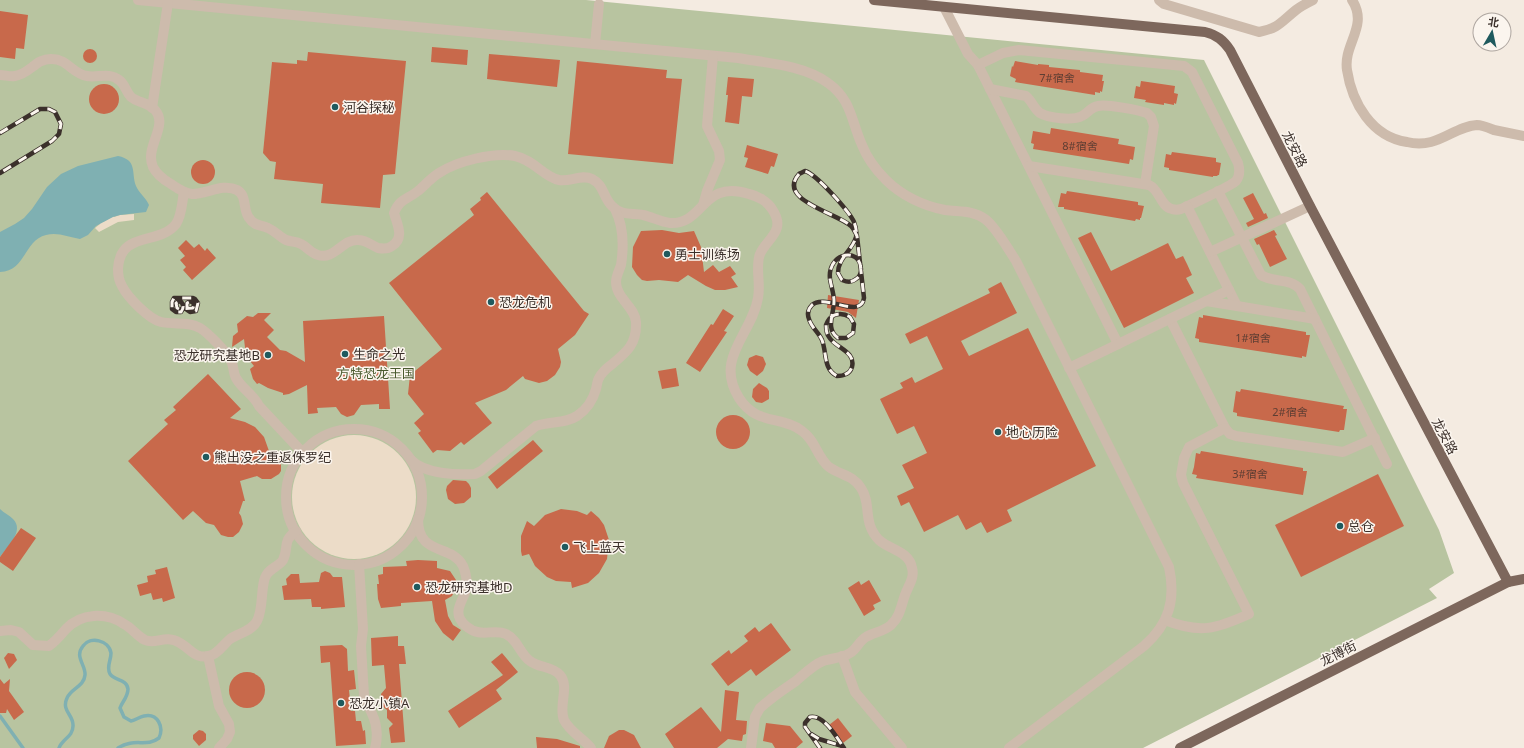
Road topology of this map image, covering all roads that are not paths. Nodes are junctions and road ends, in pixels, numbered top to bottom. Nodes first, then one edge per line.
1 (138, 0) edge
2 (874, 0) edge
3 (1159, 0) edge
4 (1313, 0) edge
5 (1352, 0) edge
6 (168, 3) junction
7 (599, 4) dead end
8 (944, 7) junction
9 (595, 44) junction
10 (713, 56) junction
11 (978, 65) junction
12 (0, 75) edge
13 (990, 89) junction
14 (152, 108) junction
15 (1524, 136) edge
16 (1029, 166) junction
17 (1145, 184) junction
18 (1218, 191) junction
19 (184, 192) junction
20 (703, 205) junction
21 (1187, 206) junction
22 (1310, 206) junction
23 (615, 209) junction
24 (645, 215) junction
25 (623, 235) junction
26 (1242, 237) junction
27 (1210, 252) junction
28 (1229, 290) junction
29 (1206, 301) junction
30 (1237, 306) junction
31 (1170, 319) junction
32 (1315, 319) junction
33 (1118, 344) junction
34 (1069, 368) junction
35 (1225, 428) junction
36 (1374, 438) junction
37 (303, 452) junction
38 (411, 460) junction
39 (1388, 464) dead end
40 (418, 518) junction
41 (296, 531) junction
42 (359, 564) junction
43 (1524, 579) edge
44 (1508, 582) junction
45 (1165, 620) junction
46 (0, 631) edge
47 (208, 656) junction
48 (842, 656) junction
49 (218, 748) edge
50 (374, 748) edge
51 (591, 748) edge
52 (751, 748) edge
53 (902, 748) edge
54 (1009, 748) edge
55 (1180, 748) edge

1 - 6 lane
2 - 8 main road, 龙安路
3 - 4 lane
5 - 15 lane
6 - 9 lane
6 - 14 lane
7 - 9 lane
8 - 11 lane
8 - 22 main road, 龙安路
9 - 10 lane
10 - 20 lane
10 - 34 lane
11 - 13 lane
11 - 18 lane
12 - 14 lane
13 - 16 lane
13 - 17 lane
14 - 19 lane
16 - 17 lane
16 - 33 lane
17 - 21 lane
18 - 21 lane
18 - 26 lane
19 - 23 lane
19 - 37 lane
20 - 24 lane
20 - 48 lane
21 - 27 lane
22 - 26 lane
22 - 44 main road, 龙安路
23 - 24 lane
23 - 25 lane
24 - 25 lane
25 - 38 lane
26 - 27 lane
26 - 32 lane
27 - 28 lane
28 - 29 lane
28 - 30 lane
29 - 30 lane
29 - 31 lane
30 - 32 lane
31 - 33 lane
31 - 35 lane
32 - 36 lane
33 - 34 lane
34 - 45 lane
35 - 36 lane
35 - 45 lane
36 - 39 lane
37 - 38 lane
37 - 41 lane
38 - 40 lane
40 - 42 lane
40 - 51 lane
41 - 42 lane
41 - 47 lane
42 - 50 lane
43 - 44 main road, 龙博街
44 - 55 main road, 龙博街
45 - 54 lane
46 - 47 lane
47 - 49 lane
48 - 52 lane
48 - 53 lane

